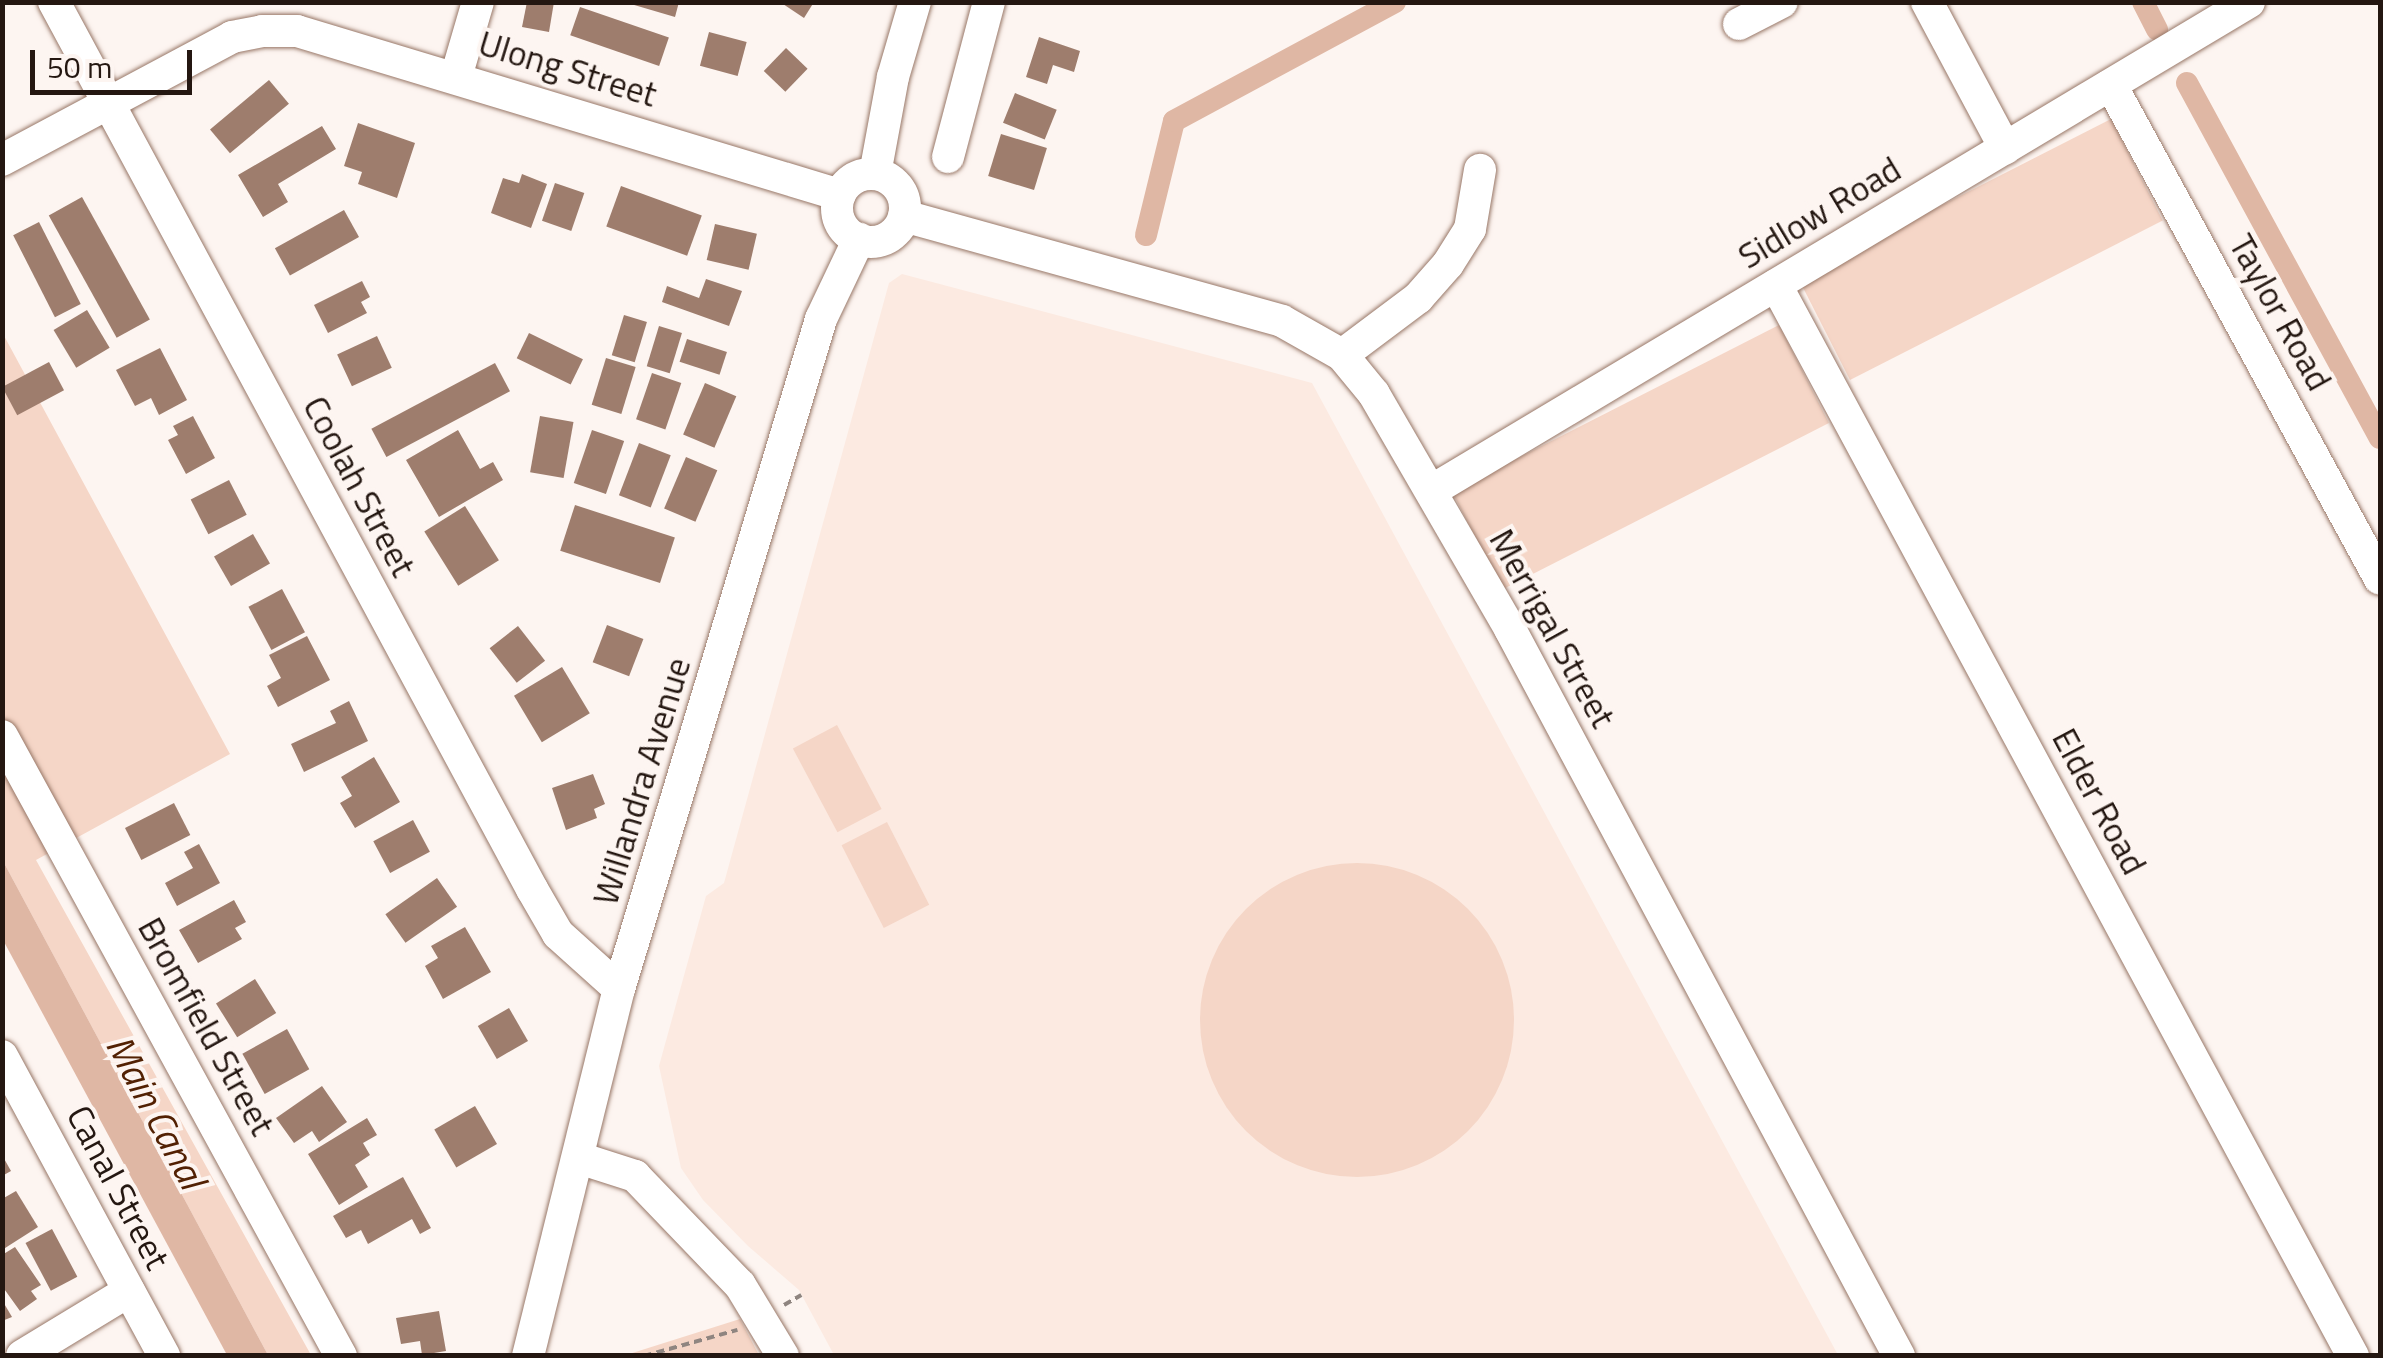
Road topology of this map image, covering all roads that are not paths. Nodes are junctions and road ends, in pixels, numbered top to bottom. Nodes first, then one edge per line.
1 (54, 2) edge
2 (478, 2) edge
3 (914, 2) edge
4 (989, 2) edge
5 (1782, 2) edge
6 (1927, 2) edge
7 (2243, 4) edge
8 (1740, 24) dead end
9 (456, 77) junction
10 (2111, 85) junction
11 (109, 104) junction
12 (2005, 148) junction
13 (948, 157) dead end
14 (2, 160) edge
15 (1480, 170) dead end
16 (875, 174) junction
17 (840, 195) junction
18 (904, 216) junction
19 (859, 239) junction
20 (1776, 285) junction
21 (1342, 355) junction
22 (1431, 491) junction
23 (2380, 578) edge
24 (2, 736) edge
25 (620, 989) junction
26 (2, 1056) edge
27 (579, 1158) junction
28 (130, 1291) junction
29 (22, 1356) edge
30 (164, 1356) edge
31 (341, 1356) edge
32 (528, 1356) edge
33 (783, 1356) edge
34 (1899, 1356) edge
35 (2353, 1356) edge

1 - 11 street, Coolah Street
2 - 9 street
3 - 16 street
4 - 13 street
5 - 8 street
6 - 12 street
7 - 10 street, Sidlow Road
9 - 11 street, Ulong Street
9 - 17 street, Ulong Street
10 - 12 street, Sidlow Road
10 - 23 street, Taylor Road
11 - 14 street, Ulong Street
11 - 25 street, Coolah Street
12 - 20 street, Sidlow Road
15 - 21 street
16 - 17 street
16 - 18 street
17 - 19 street
18 - 19 street
18 - 21 street, Merrigal Street
19 - 25 street, Willandra Avenue
20 - 22 street, Sidlow Road
20 - 35 street, Elder Road
21 - 22 street, Merrigal Street
22 - 34 street, Merrigal Street
24 - 31 street, Bromfield Street
25 - 27 street, Willandra Avenue
26 - 28 street, Canal Street
27 - 32 street, Willandra Avenue
27 - 33 street
28 - 29 street
28 - 30 street, Canal Street

